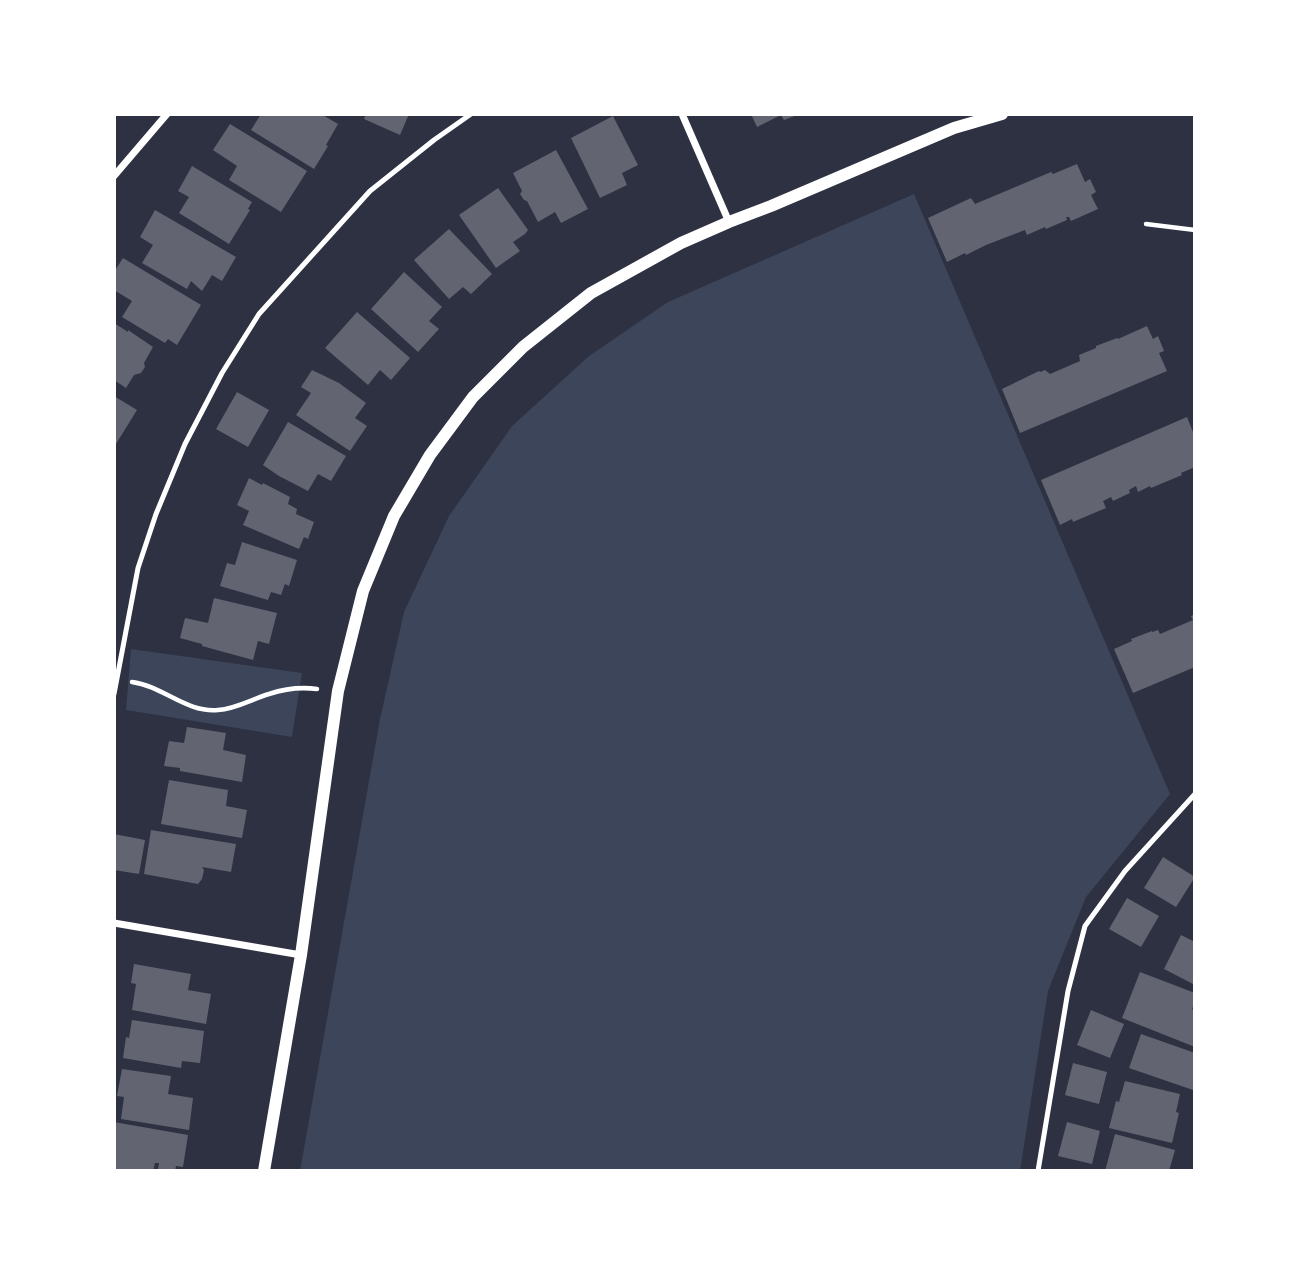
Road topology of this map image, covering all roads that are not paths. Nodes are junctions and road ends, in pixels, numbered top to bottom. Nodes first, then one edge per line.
1 (167, 114) edge
2 (471, 114) edge
3 (682, 114) edge
4 (1002, 114) edge
5 (114, 176) edge
6 (729, 222) junction
7 (114, 694) edge
8 (1195, 794) edge
9 (114, 923) edge
10 (301, 955) junction
11 (264, 1171) edge
12 (1038, 1171) edge

1 - 5 street
2 - 7 lane
3 - 6 street
4 - 6 street
6 - 10 street
8 - 12 lane
9 - 10 street
10 - 11 street

